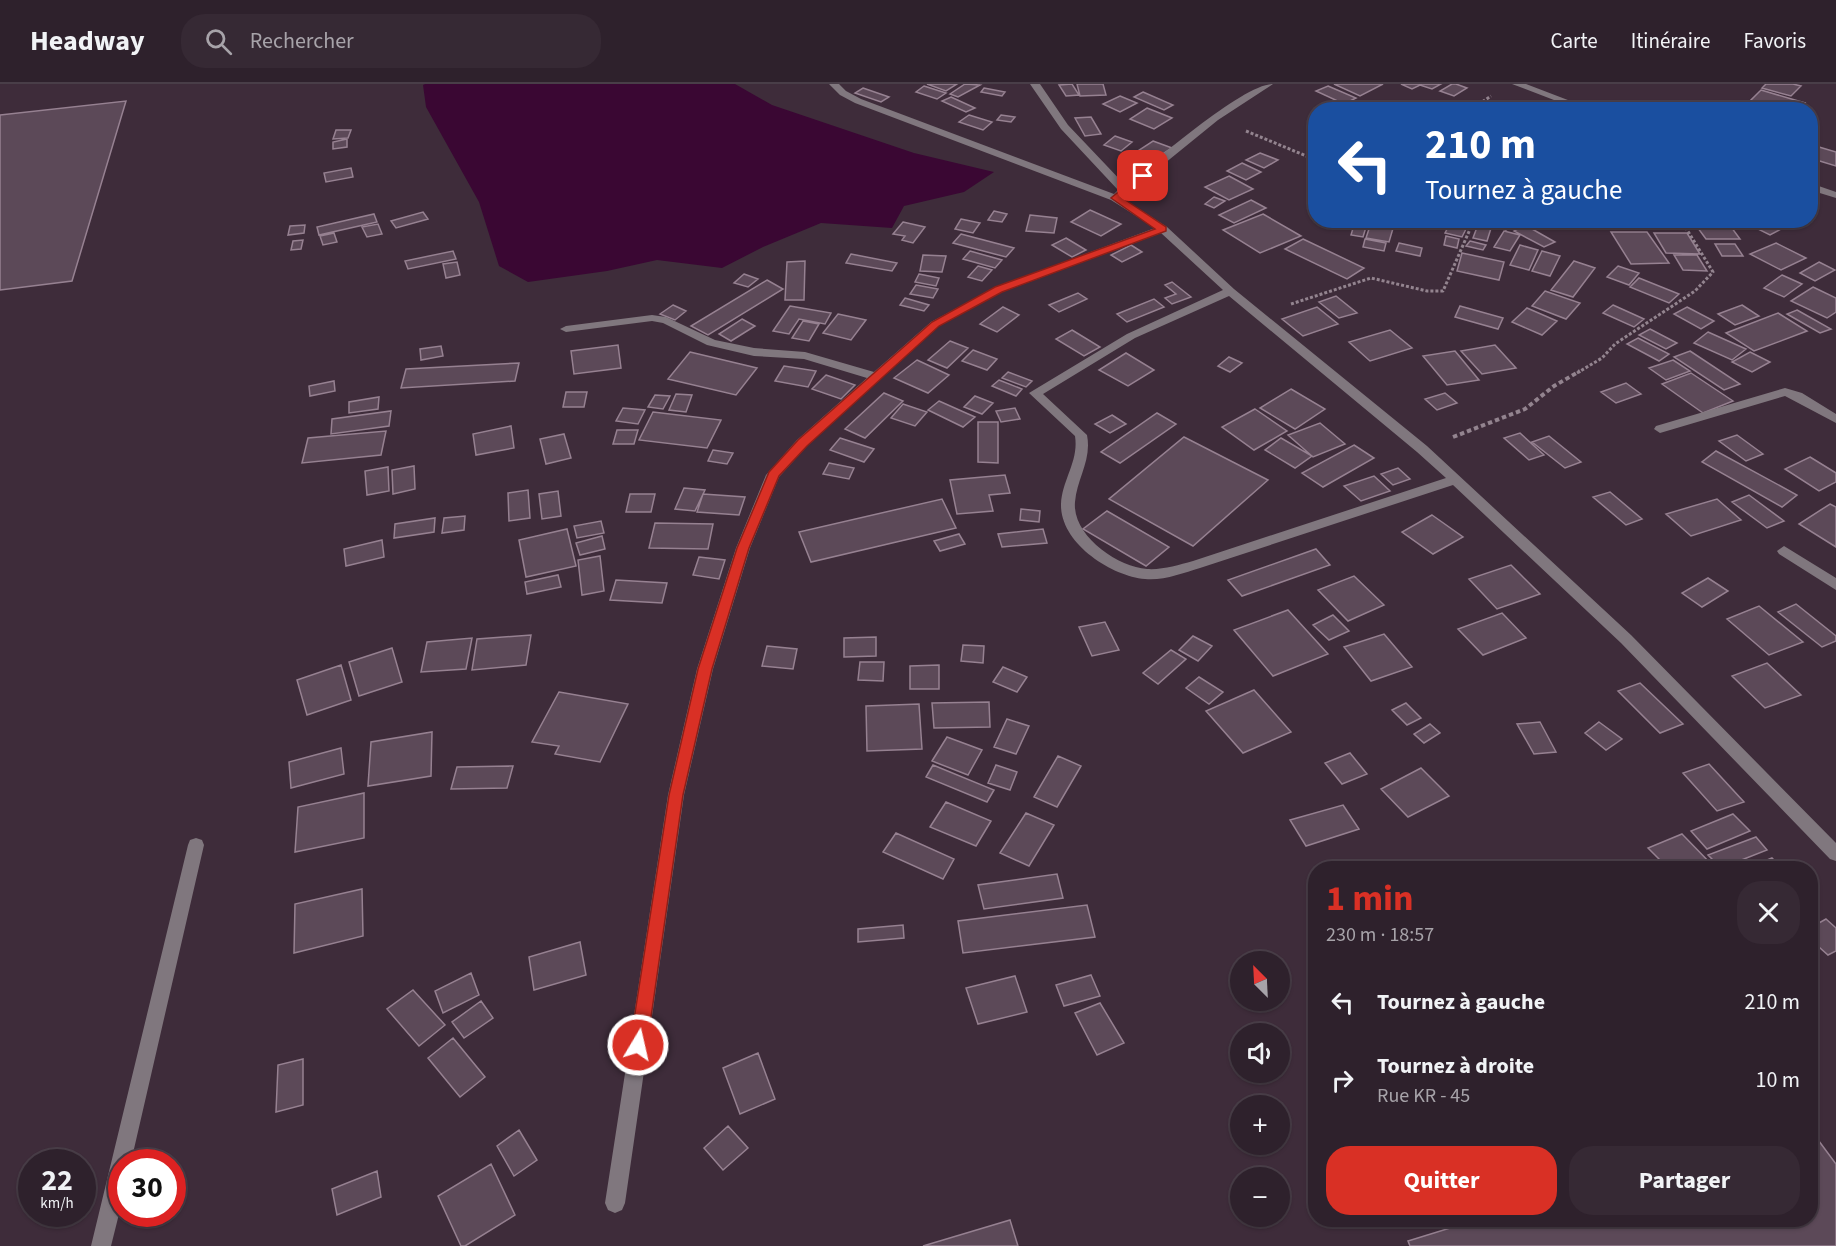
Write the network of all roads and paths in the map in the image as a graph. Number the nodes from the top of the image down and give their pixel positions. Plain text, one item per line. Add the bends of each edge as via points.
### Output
1 (834, 84) edge
2 (1035, 84) edge
3 (1268, 84) edge
4 (1517, 84) edge
5 (1568, 102) edge
6 (1215, 118) junction
7 (1308, 157) edge
8 (1818, 189) edge
9 (1120, 194) junction
10 (1836, 195) edge
11 (1471, 228) edge
12 (1686, 228) edge
13 (1163, 229) junction
14 (1230, 291) junction
15 (1260, 315) junction
16 (566, 330) dead end
17 (876, 377) junction
18 (1836, 419) edge
19 (1660, 429) dead end
20 (1422, 449) junction
21 (1455, 480) junction
22 (1784, 551) dead end
23 (1836, 585) edge
24 (196, 845) dead end
25 (1836, 854) edge
26 (615, 1203) dead end
27 (101, 1246) edge

1 - 9 street via 858,101
2 - 9 street via 1044,101
3 - 6 street
4 - 5 street
6 - 7 path
6 - 9 street
8 - 10 street
9 - 13 street
11 - 15 path via 1443,291 1371,278
12 - 20 path via 1713,272 1695,291 1525,409
13 - 14 street
13 - 17 street via 998,290 935,324
14 - 15 street
14 - 21 street via 1131,336 1035,393 1081,435 1080,461 1068,506 1084,542 1120,567 1144,574 1165,573
15 - 20 street
16 - 17 street via 633,320 666,320 711,343 754,352 805,356
17 - 26 street via 802,443 773,475 743,548 705,669 676,795
18 - 19 street via 1785,392
20 - 21 street
21 - 25 street via 1626,639
22 - 23 street
24 - 27 street

